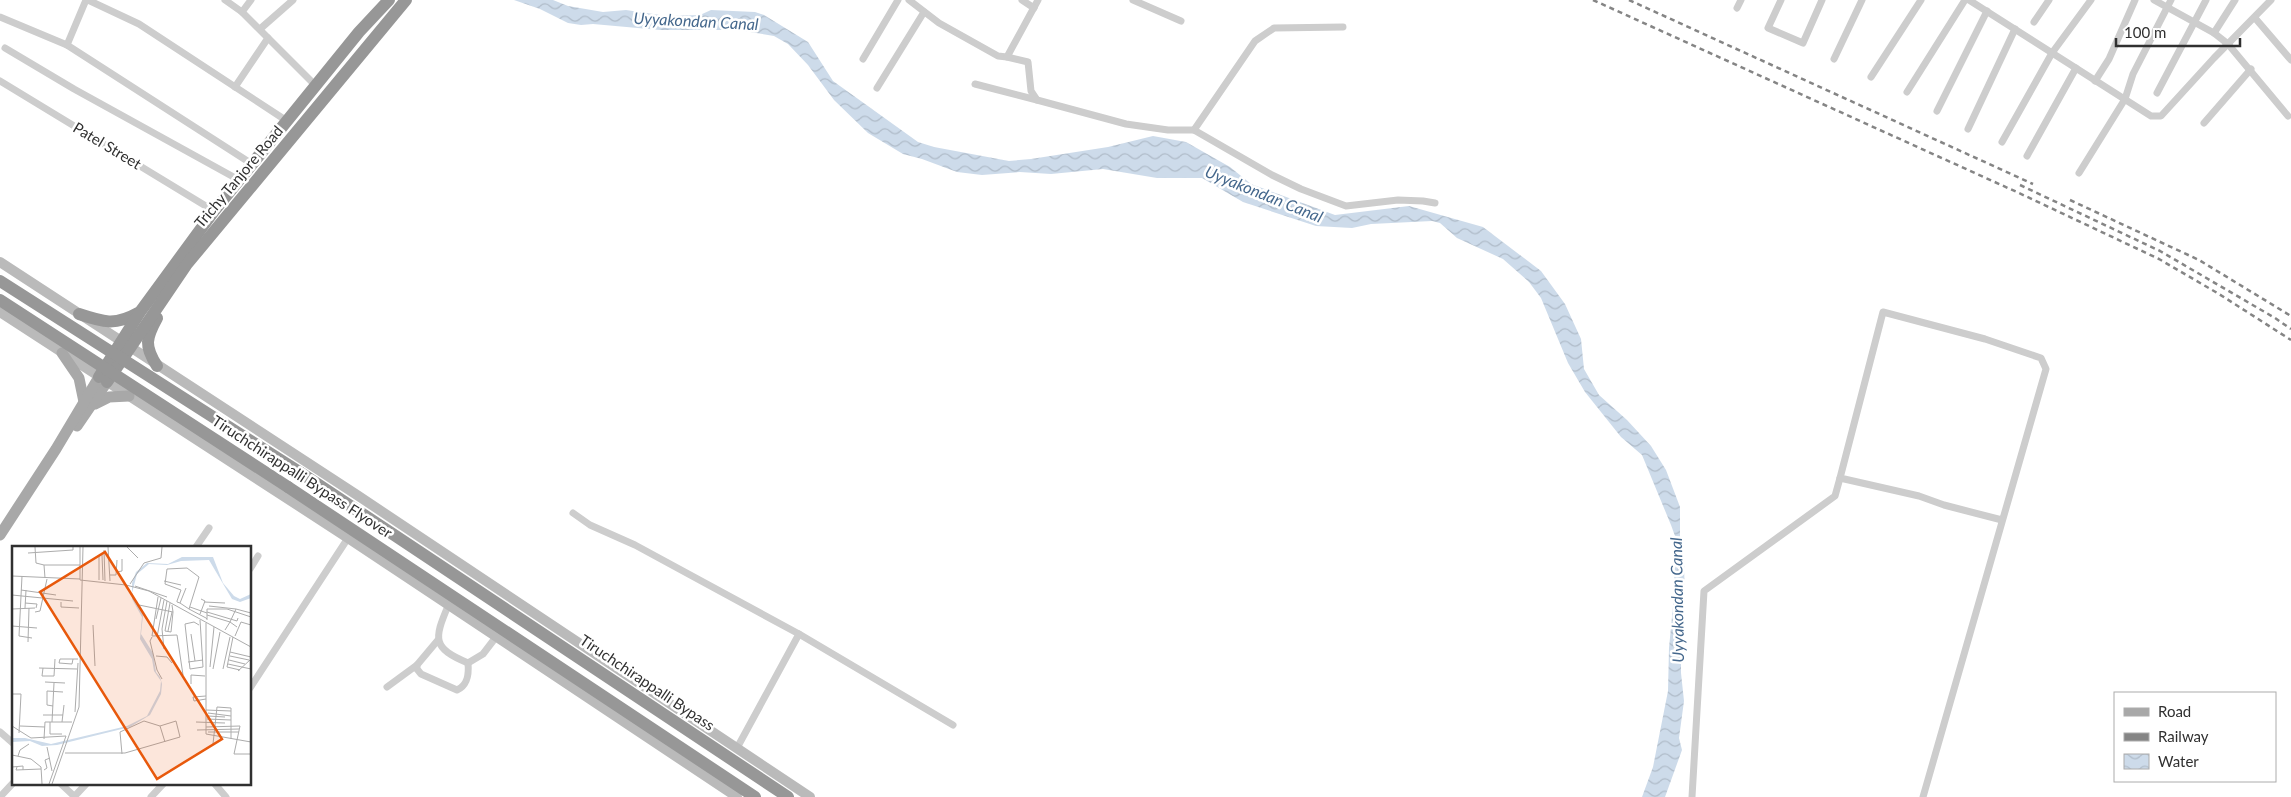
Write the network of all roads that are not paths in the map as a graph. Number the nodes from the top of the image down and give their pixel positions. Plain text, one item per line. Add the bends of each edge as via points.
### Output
1 (87, 0) edge
2 (225, 0) edge
3 (251, 0) edge
4 (293, 0) edge
5 (389, 0) edge
6 (406, 0) edge
7 (898, 0) edge
8 (909, 0) edge
9 (1022, 0) edge
10 (1038, 0) edge
11 (1133, 0) edge
12 (1741, 0) edge
13 (1782, 0) edge
14 (1822, 0) edge
15 (1862, 0) edge
16 (1921, 0) edge
17 (1967, 0) edge
18 (2050, 0) edge
19 (2091, 0) edge
20 (2136, 0) edge
21 (2154, 0) edge
22 (2171, 0) edge
23 (2206, 0) edge
24 (2235, 0) edge
25 (2271, 0) edge
26 (1034, 8) junction
27 (1737, 8) dead end
28 (2167, 8) junction
29 (1987, 11) junction
30 (242, 12) junction
31 (924, 12) junction
32 (0, 17) edge
33 (2255, 18) junction
34 (1181, 21) dead end
35 (2034, 22) dead end
36 (2195, 23) junction
37 (1342, 27) dead end
38 (260, 29) junction
39 (2015, 29) junction
40 (2214, 33) junction
41 (268, 38) junction
42 (2228, 44) junction
43 (67, 45) junction
44 (5, 48) dead end
45 (2052, 53) junction
46 (1007, 57) junction
47 (863, 59) dead end
48 (1834, 59) dead end
49 (2291, 60) edge
50 (2076, 68) junction
51 (2251, 69) junction
52 (1871, 78) dead end
53 (0, 81) edge
54 (2095, 81) junction
55 (974, 84) dead end
56 (315, 85) junction
57 (235, 87) junction
58 (878, 88) dead end
59 (1907, 92) dead end
60 (2158, 93) dead end
61 (2125, 99) junction
62 (1037, 100) junction
63 (1937, 112) dead end
64 (2288, 116) dead end
65 (287, 121) junction
66 (2204, 123) dead end
67 (1968, 129) dead end
68 (1194, 130) junction
69 (2002, 142) dead end
70 (2027, 156) dead end
71 (252, 164) junction
72 (2078, 174) dead end
73 (239, 180) junction
74 (1435, 204) dead end
75 (214, 212) junction
76 (0, 262) edge
77 (0, 281) edge
78 (167, 291) junction
79 (0, 300) edge
80 (0, 312) edge
81 (140, 312) junction
82 (79, 314) junction
83 (125, 345) junction
84 (62, 353) junction
85 (157, 366) junction
86 (103, 380) junction
87 (129, 396) junction
88 (88, 404) junction
89 (1840, 478) junction
90 (573, 513) dead end
91 (2002, 520) junction
92 (209, 528) dead end
93 (0, 535) edge
94 (348, 538) junction
95 (197, 546) edge
96 (258, 556) dead end
97 (251, 567) edge
98 (487, 596) joint
99 (448, 606) junction
100 (799, 634) junction
101 (496, 637) junction
102 (438, 640) junction
103 (468, 663) junction
104 (417, 665) junction
105 (586, 684) junction
106 (569, 685) junction
107 (251, 686) edge
108 (387, 687) dead end
109 (953, 725) dead end
110 (0, 732) edge
111 (12, 742) edge
112 (737, 748) junction
113 (12, 784) edge
114 (61, 784) edge
115 (85, 784) edge
116 (163, 784) edge
117 (215, 784) edge
118 (0, 796) edge
119 (75, 797) edge
120 (151, 797) edge
121 (226, 797) edge
122 (737, 797) edge
123 (755, 797) edge
124 (788, 797) edge
125 (810, 797) edge
126 (1692, 797) edge
127 (1923, 797) edge

1 - 43 street
1 - 57 street via 139,24
2 - 30 street
3 - 30 street
4 - 38 street
5 - 56 highway, Trichy Tanjore Road
6 - 78 highway, Trichy Tanjore Road
7 - 47 street
8 - 31 street
9 - 26 street
10 - 26 street
11 - 34 street
12 - 27 street
13 - 14 street via 1768,28 1803,44
15 - 48 street
16 - 52 street
17 - 29 street
17 - 59 street
18 - 35 street
19 - 45 street
20 - 54 street via 2109,59
21 - 28 street
22 - 28 street
23 - 36 street
24 - 40 street
25 - 33 street
26 - 46 street
28 - 36 street
28 - 61 street via 2133,74
29 - 39 street
29 - 63 street
30 - 38 street
31 - 46 street via 998,56
31 - 58 street
32 - 43 street
33 - 42 street
33 - 49 street
36 - 40 street
36 - 60 street
37 - 68 street via 1274,28 1265,34 1255,41
38 - 41 street
39 - 45 street
39 - 67 street
40 - 42 street
41 - 56 street
41 - 57 street
42 - 51 street
42 - 61 street via 2161,116 2151,116
43 - 71 street
44 - 73 street via 74,90
45 - 50 street
45 - 69 street
46 - 62 street via 1028,62 1031,91
50 - 54 street
50 - 70 street
51 - 64 street
51 - 66 street
53 - 75 street, Patel Street
54 - 61 street
55 - 62 street
56 - 65 highway, Trichy Tanjore Road
57 - 65 street
61 - 72 street
62 - 68 street via 1126,124
65 - 71 highway, Trichy Tanjore Road
68 - 74 street via 1301,190 1346,206 1398,200
71 - 73 highway, Trichy Tanjore Road
73 - 75 highway, Trichy Tanjore Road
75 - 81 highway, Trichy Tanjore Road
76 - 82 street
77 - 98 highway, Tiruchchirappalli Bypass Flyover, bridge via 301,472
78 - 83 highway, Trichy Tanjore Road
78 - 85 highway via 166,304 147,342
79 - 105 highway, Tiruchchirappalli Bypass Flyover, bridge
80 - 84 street
81 - 82 highway via 120,322 106,322
81 - 83 highway, Trichy Tanjore Road
82 - 83 street
83 - 85 street
83 - 86 highway, Trichy Tanjore Road
84 - 86 street
84 - 88 main road via 79,378
85 - 112 street
86 - 87 street
86 - 88 main road
87 - 88 main road via 109,396
87 - 94 street
88 - 93 main road
89 - 91 street
89 - 91 street via 1883,312 1985,339 2041,358 2046,370
89 - 126 street via 1835,496 1704,591
90 - 100 street via 590,525 635,545
91 - 127 street
92 - 95 street
94 - 99 street
94 - 107 street
96 - 97 street
98 - 124 highway, Tiruchchirappalli Bypass
99 - 101 street
99 - 102 street via 438,630
100 - 109 street
100 - 112 street
101 - 103 street via 482,654
101 - 106 street
102 - 103 street via 448,653
102 - 104 street
103 - 104 street via 466,683 457,690 418,672
104 - 108 street
105 - 106 highway
105 - 123 highway
106 - 122 street
110 - 111 street
112 - 125 street
113 - 118 street
114 - 119 street
115 - 119 street
116 - 120 street
117 - 121 street

